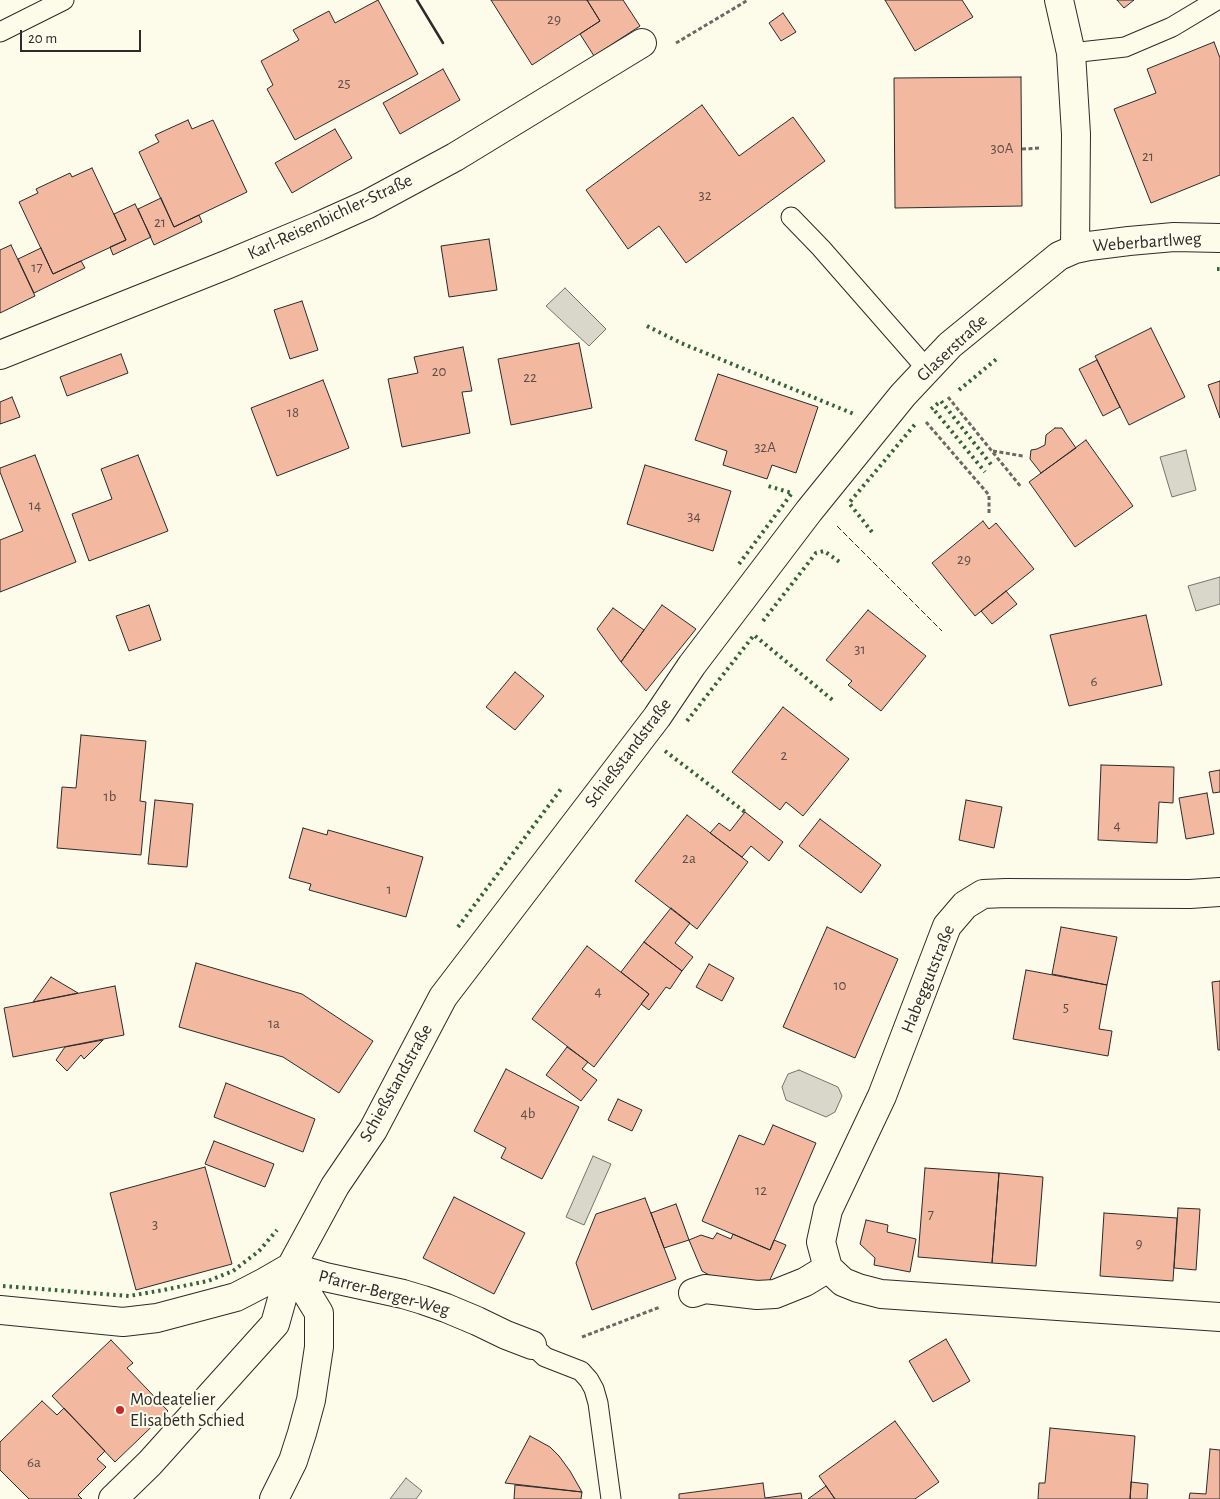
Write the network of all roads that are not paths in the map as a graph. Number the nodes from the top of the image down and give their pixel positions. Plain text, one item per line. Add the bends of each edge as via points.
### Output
1 (64, 0) edge
2 (1059, 0) edge
3 (1217, 0) edge
4 (0, 32) edge
5 (633, 49) road end
6 (1071, 53) junction
7 (792, 217) dead end
8 (1220, 238) edge
9 (1075, 249) junction
10 (0, 354) edge
11 (927, 369) junction
12 (692, 665) joint
13 (1220, 892) edge
14 (291, 1267) junction
15 (828, 1268) junction
16 (693, 1293) road end
17 (0, 1310) edge
18 (1220, 1317) edge
19 (532, 1345) joint
20 (113, 1499) edge
21 (274, 1499) edge
22 (611, 1499) edge

1 - 4 lane
2 - 6 street
3 - 6 lane via 1172,27 1125,47
5 - 10 street, Karl-Reisenbichler-Straße via 456,156 368,204 226,265
6 - 9 street via 1076,134
7 - 11 lane
8 - 9 street, Weberbartlweg via 1138,240
9 - 11 street, Glaserstraße via 1042,269 950,345
11 - 12 street, Glaserstraße via 810,511
12 - 14 street, Schießstandstraße via 657,717 443,997 373,1130 334,1186
13 - 15 street, Habeggutstraße via 999,893 983,894 964,905 947,926 882,1096 828,1210 821,1242
14 - 17 street via 236,1296 157,1318 123,1322
14 - 19 street, Pfarrer-Berger-Weg via 410,1296
14 - 20 street, Schießstandstraße via 275,1324 150,1463
14 - 21 street via 319,1313 319,1347 302,1433
15 - 16 street via 775,1294 705,1290
15 - 18 street via 843,1282 880,1294
19 - 22 lane via 545,1357 581,1371 594,1389

